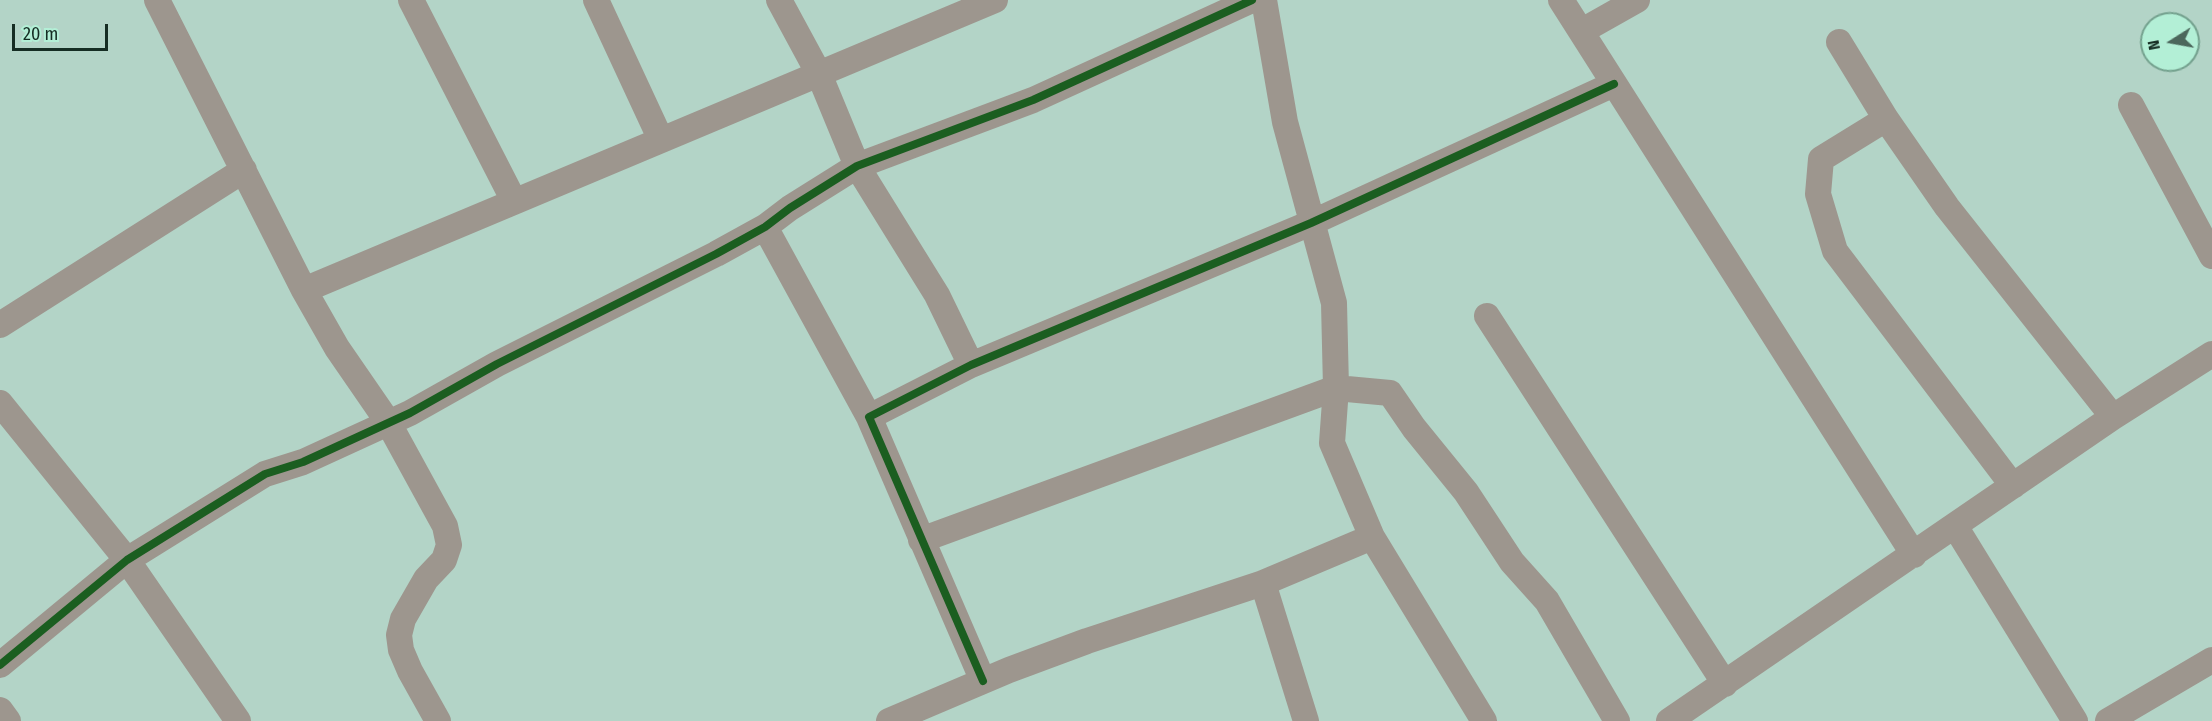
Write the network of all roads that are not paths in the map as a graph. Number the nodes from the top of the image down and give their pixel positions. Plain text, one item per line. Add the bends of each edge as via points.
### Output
1 (157, 0) edge
2 (411, 0) edge
3 (596, 0) edge
4 (779, 0) edge
5 (995, 0) edge
6 (1252, 0) edge
7 (1264, 0) edge
8 (1561, 0) edge
9 (1637, 0) edge
10 (1582, 31) junction
11 (1839, 42) dead end
12 (819, 74) junction
13 (1614, 84) junction
14 (2132, 105) dead end
15 (1886, 119) junction
16 (661, 140) junction
17 (857, 166) junction
18 (244, 170) junction
19 (514, 201) junction
20 (1311, 224) junction
21 (765, 227) junction
22 (2212, 256) edge
23 (304, 290) junction
24 (1487, 316) dead end
25 (0, 325) edge
26 (2212, 354) edge
27 (970, 365) junction
28 (1335, 388) junction
29 (0, 403) edge
30 (869, 417) junction
31 (2113, 417) junction
32 (388, 422) junction
33 (2013, 486) junction
34 (1955, 526) junction
35 (1372, 537) junction
36 (921, 540) junction
37 (1914, 555) junction
38 (127, 560) junction
39 (1263, 583) junction
40 (2211, 663) edge
41 (0, 665) edge
42 (983, 681) junction
43 (1725, 684) junction
44 (0, 710) edge
45 (8, 721) edge
46 (238, 721) edge
47 (438, 721) edge
48 (889, 721) edge
49 (1306, 721) edge
50 (1484, 721) edge
51 (1617, 721) edge
52 (1669, 721) edge
53 (2075, 721) edge
54 (2108, 721) edge

1 - 18 street
2 - 19 street
3 - 16 street
4 - 12 street
5 - 12 street
6 - 17 street via 1033,100
7 - 20 street via 1286,122
8 - 10 street
9 - 10 street
10 - 13 street
11 - 15 street
12 - 16 street
12 - 17 street
13 - 20 street
13 - 37 street
14 - 22 street
15 - 31 street via 1947,207
15 - 33 street via 1821,159 1818,194 1835,251
16 - 19 street
17 - 21 street
17 - 27 street via 937,295
18 - 23 street
18 - 25 street
19 - 23 street
20 - 27 street
20 - 28 street via 1334,303
21 - 30 street
21 - 32 street
23 - 32 street via 337,348
24 - 43 street
26 - 31 street
27 - 30 street
28 - 35 street via 1332,443
28 - 36 street
28 - 51 street via 1390,393 1466,492 1512,562 1547,601
29 - 38 street
30 - 36 street
31 - 33 street
32 - 38 street via 303,462 265,474
32 - 47 street via 445,526 449,544 444,560 426,579 403,619 399,635 410,671
33 - 34 street
34 - 37 street
34 - 53 street
35 - 39 street
35 - 50 street
36 - 42 street
37 - 43 street
38 - 41 street
38 - 46 street
39 - 42 street via 1087,641
39 - 49 street
40 - 54 street
42 - 48 street
43 - 52 street
44 - 45 street

